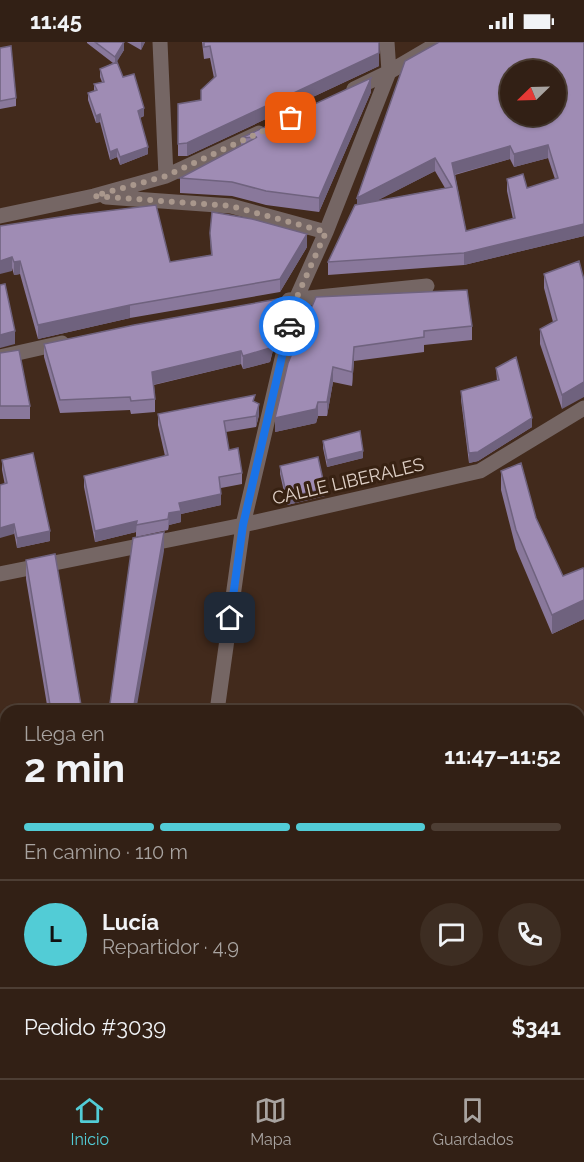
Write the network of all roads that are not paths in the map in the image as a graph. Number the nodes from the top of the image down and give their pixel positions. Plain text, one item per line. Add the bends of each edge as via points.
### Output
1 (160, 42) edge
2 (387, 42) edge
3 (440, 42) edge
4 (389, 72) junction
5 (342, 94) edge
6 (270, 128) edge
7 (166, 176) junction
8 (94, 196) junction
9 (0, 216) edge
10 (326, 232) junction
11 (427, 286) dead end
12 (296, 299) junction
13 (272, 303) edge
14 (77, 340) edge
15 (0, 357) edge
16 (584, 408) edge
17 (243, 525) junction
18 (0, 574) edge
19 (218, 705) edge

1 - 7 street
2 - 4 street
3 - 4 street
4 - 5 street
4 - 10 street
6 - 7 street
7 - 8 street
8 - 9 street
8 - 10 street via 231,206
10 - 12 street
11 - 12 street
12 - 13 street
12 - 17 street
14 - 15 street
16 - 17 street, CALLE LIBERALES via 480,471
17 - 18 street, CALLE LIBERALES
17 - 19 street

